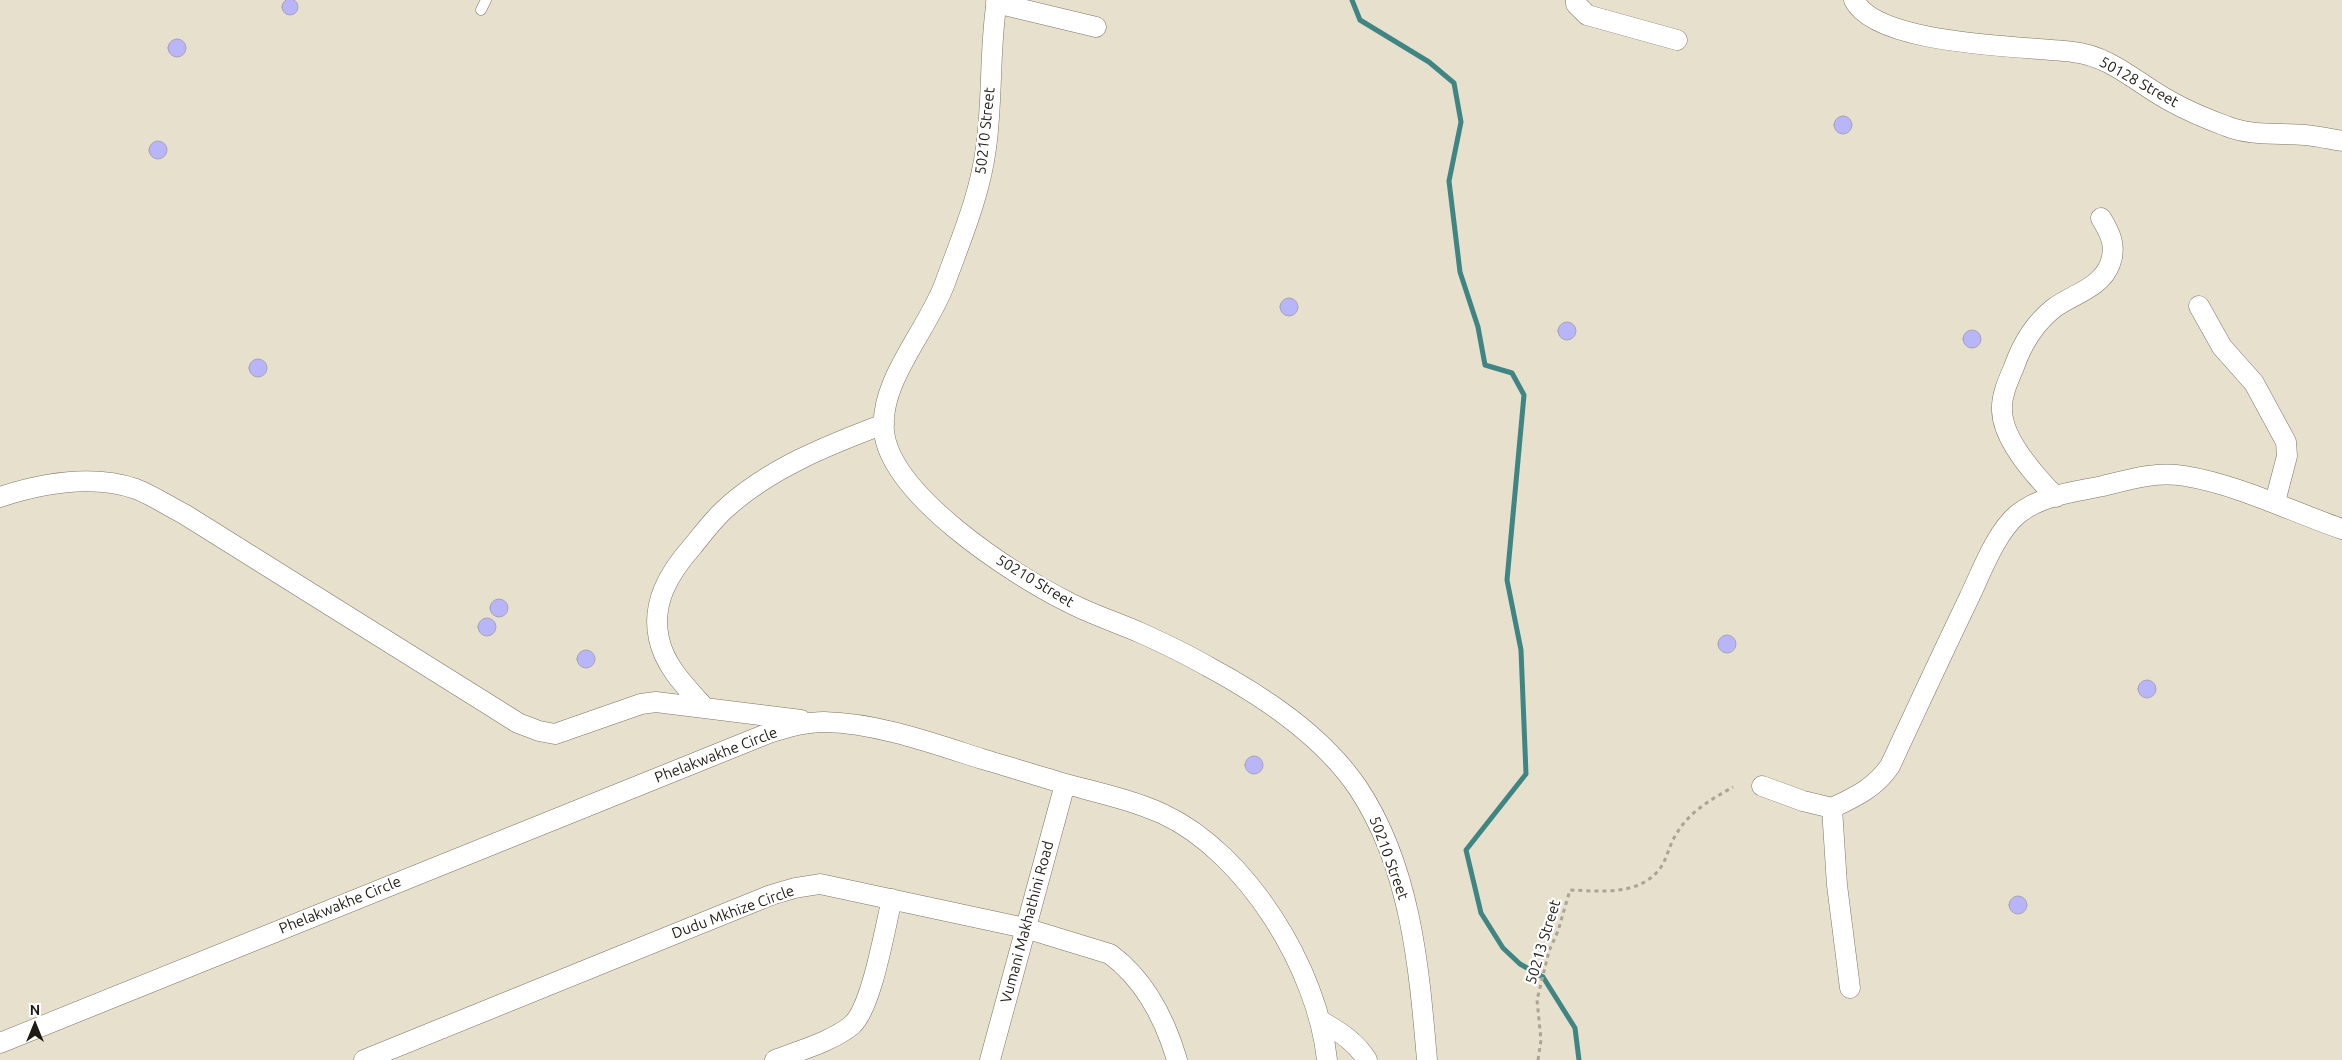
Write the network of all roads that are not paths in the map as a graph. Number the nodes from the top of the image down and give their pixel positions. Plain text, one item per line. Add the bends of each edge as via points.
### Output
1 (1576, 0) edge
2 (1854, 0) edge
3 (997, 2) edge
4 (1096, 27) dead end
5 (1677, 40) dead end
6 (2342, 141) edge
7 (2101, 218) dead end
8 (2199, 306) dead end
9 (884, 424) junction
10 (0, 497) edge
11 (2056, 497) junction
12 (2275, 502) junction
13 (2342, 528) edge
14 (705, 708) junction
15 (823, 722) junction
16 (1065, 784) junction
17 (1762, 786) dead end
18 (1832, 808) junction
19 (892, 899) junction
20 (1025, 928) junction
21 (1850, 988) dead end
22 (1321, 1021) junction
23 (0, 1043) edge
24 (364, 1060) edge
25 (776, 1060) edge
26 (990, 1060) edge
27 (1177, 1060) edge
28 (1327, 1060) edge
29 (1368, 1060) edge
30 (1427, 1060) edge

1 - 5 street via 1587,15
2 - 6 street, 50128 Street via 1866,15 1916,34 1955,42 2076,52 2106,61 2170,101 2227,127
3 - 4 street
3 - 9 street, 50210 Street via 987,144 978,192 941,294 887,394
7 - 11 street via 2113,245 2110,266 2096,284 2057,306 2038,323 2017,358 2002,402 2010,438 2038,479
8 - 12 street via 2222,347 2254,384 2286,442 2287,456
9 - 14 street via 816,452 754,486 724,510 680,561 665,584 659,604 659,638 664,655
9 - 30 street, 50210 Street via 886,442 910,485 958,530 1066,602 1210,667 1314,736 1340,764 1378,821 1407,907 1420,972
10 - 14 street via 54,484 87,481 116,483 138,490 184,514 491,706 539,731 555,734 574,729 641,704 656,702
11 - 12 street via 2142,476 2166,474 2184,475
11 - 18 street via 2029,506 2008,523 1890,766 1869,789
12 - 13 street
14 - 15 street
15 - 16 street, Phelakwakhe Circle via 850,724 902,736
15 - 23 street, Phelakwakhe Circle via 769,733
16 - 20 street, Vumani Makhathini Road
16 - 22 street, Phelakwakhe Circle via 1142,805 1180,824 1209,844 1259,899 1281,930
17 - 18 street
18 - 21 street via 1837,885
19 - 20 street, Dudu Mkhize Circle
19 - 24 street, Dudu Mkhize Circle via 820,884 771,895
19 - 25 street via 860,1014 851,1025 826,1040
20 - 26 street, Vumani Makhathini Road
20 - 27 street, Dudu Mkhize Circle via 1096,948 1122,963 1156,1007
22 - 28 street, Phelakwakhe Circle
22 - 29 street via 1344,1034

